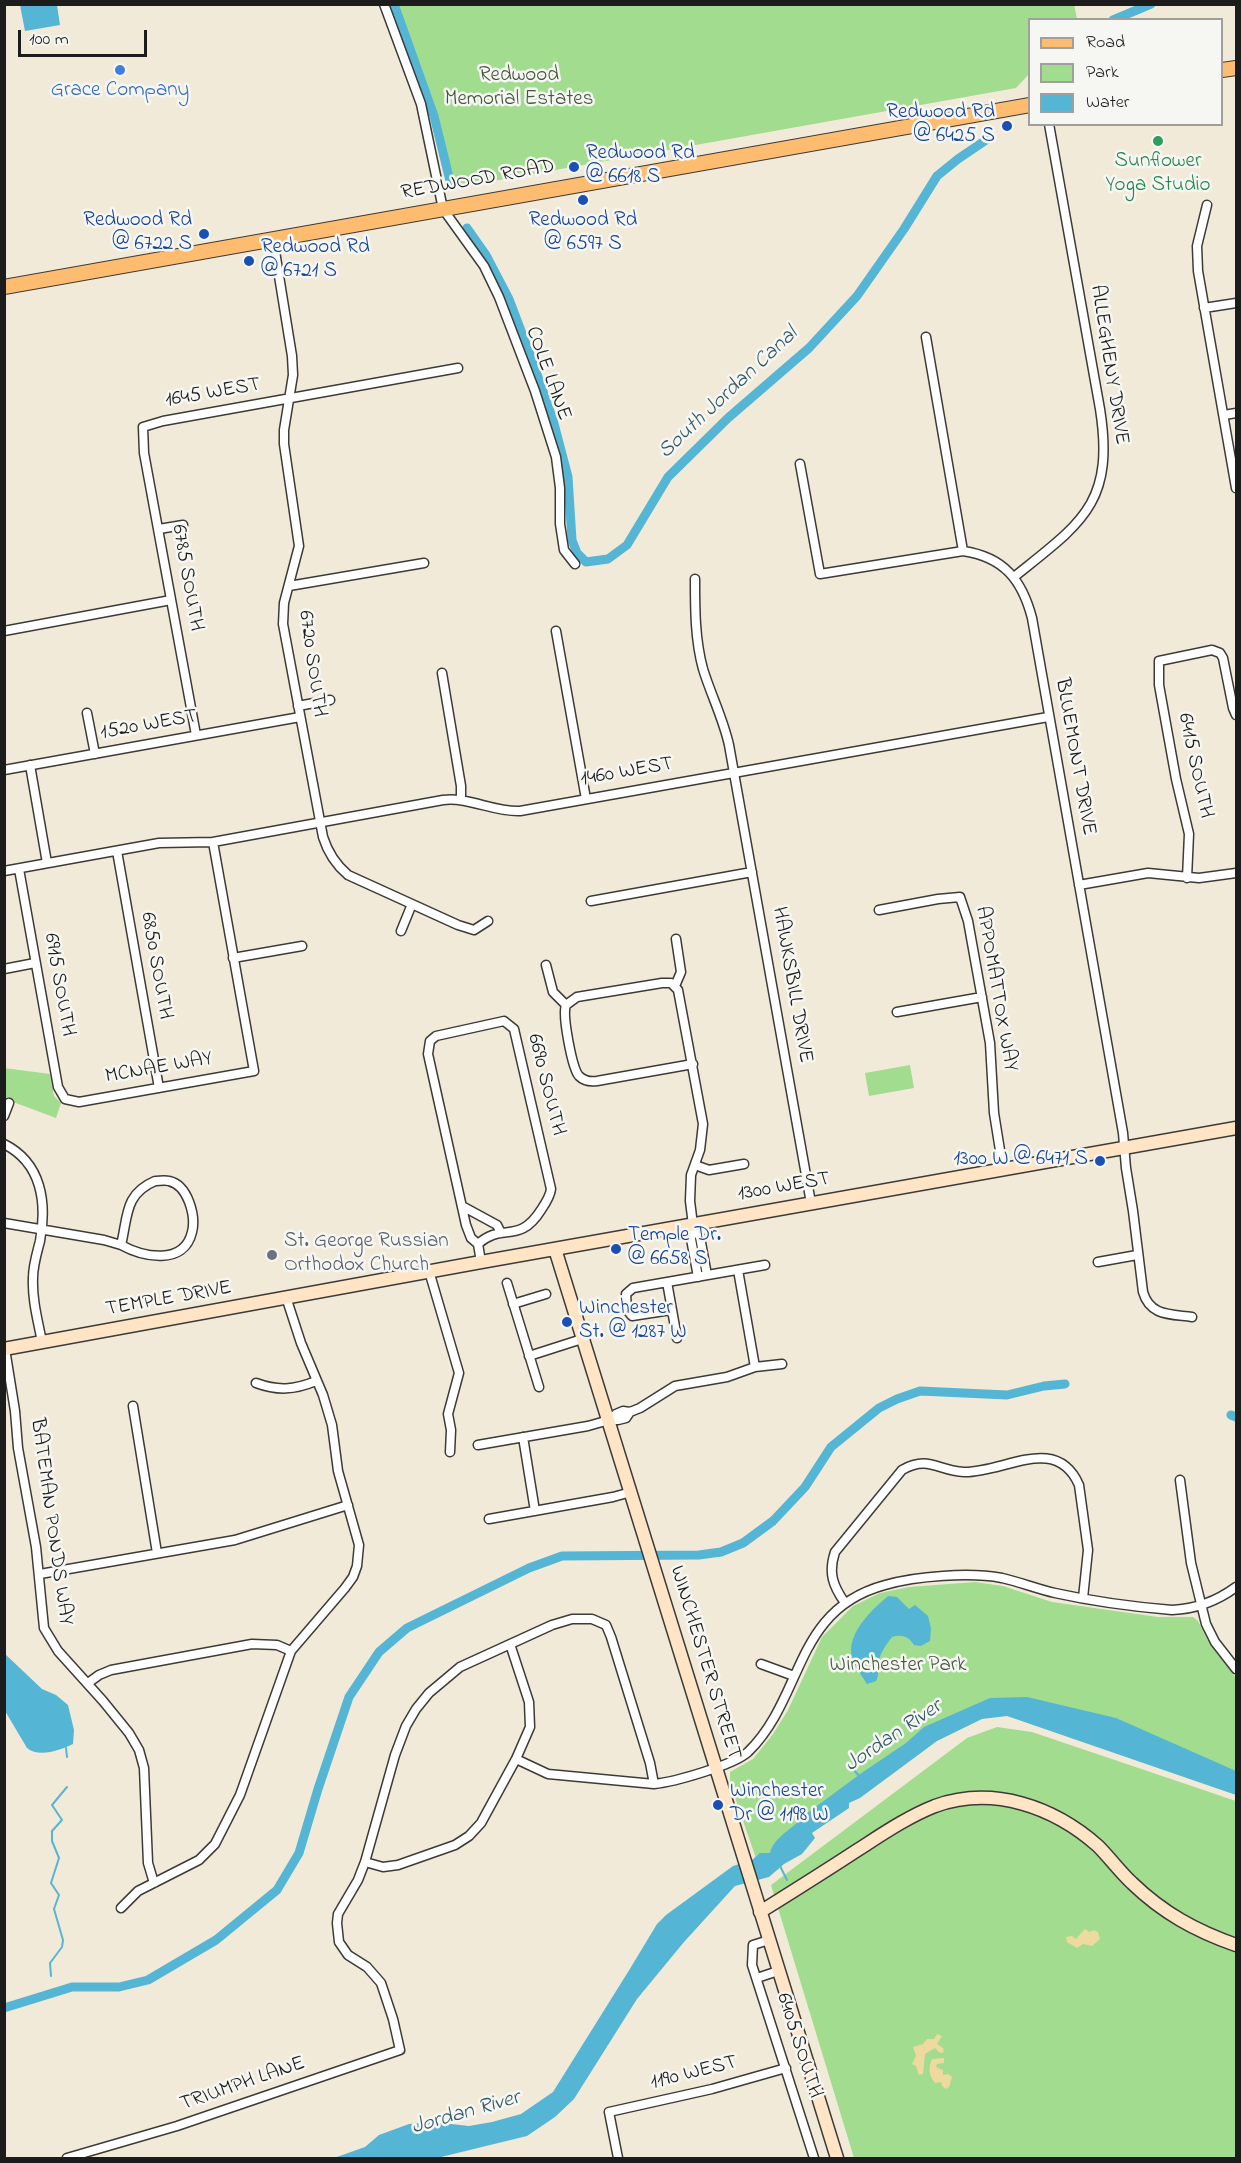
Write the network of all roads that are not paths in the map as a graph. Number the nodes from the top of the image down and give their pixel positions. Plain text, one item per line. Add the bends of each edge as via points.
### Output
1 (384, 4) edge
2 (1028, 105) edge
3 (1049, 126) edge
4 (1207, 205) dead end
5 (443, 209) junction
6 (273, 239) junction
7 (4, 287) edge
8 (1236, 303) edge
9 (1204, 308) junction
10 (926, 337) dead end
11 (458, 368) dead end
12 (289, 399) junction
13 (1236, 413) edge
14 (1224, 415) junction
15 (143, 427) joint
16 (800, 464) dead end
17 (1236, 489) edge
18 (183, 525) dead end
19 (159, 530) junction
20 (963, 550) junction
21 (424, 563) dead end
22 (575, 564) dead end
23 (1014, 577) junction
24 (695, 579) dead end
25 (289, 586) junction
26 (171, 600) junction
27 (4, 631) edge
28 (556, 631) dead end
29 (442, 673) dead end
30 (330, 699) dead end
31 (298, 706) junction
32 (87, 713) dead end
33 (1236, 715) edge
34 (300, 717) junction
35 (1048, 717) junction
36 (196, 735) junction
37 (95, 754) junction
38 (30, 765) junction
39 (4, 770) edge
40 (734, 773) junction
41 (461, 799) junction
42 (586, 799) junction
43 (319, 823) junction
44 (213, 842) junction
45 (117, 851) junction
46 (47, 864) junction
47 (19, 869) junction
48 (4, 871) edge
49 (752, 872) junction
50 (1236, 873) edge
51 (1187, 878) junction
52 (1079, 885) junction
53 (591, 901) dead end
54 (412, 904) junction
55 (879, 910) dead end
56 (488, 921) dead end
57 (401, 931) dead end
58 (676, 939) dead end
59 (302, 946) dead end
60 (233, 958) junction
61 (35, 963) junction
62 (546, 964) dead end
63 (4, 969) edge
64 (675, 986) junction
65 (981, 997) junction
66 (566, 1005) junction
67 (897, 1012) dead end
68 (693, 1064) junction
69 (159, 1088) junction
70 (71, 1101) joint
71 (9, 1103) dead end
72 (4, 1116) edge
73 (1236, 1128) edge
74 (4, 1144) edge
75 (1124, 1148) junction
76 (744, 1164) dead end
77 (695, 1165) junction
78 (1003, 1169) junction
79 (811, 1203) junction
80 (462, 1206) junction
81 (4, 1223) edge
82 (693, 1225) junction
83 (41, 1230) junction
84 (501, 1233) junction
85 (478, 1244) junction
86 (122, 1245) junction
87 (555, 1249) junction
88 (1137, 1255) junction
89 (481, 1262) junction
90 (1098, 1262) dead end
91 (765, 1265) dead end
92 (738, 1270) junction
93 (429, 1271) junction
94 (702, 1276) junction
95 (667, 1282) junction
96 (507, 1283) dead end
97 (340, 1287) joint
98 (546, 1294) dead end
99 (286, 1297) junction
100 (513, 1304) junction
101 (671, 1310) junction
102 (1192, 1317) dead end
103 (676, 1338) dead end
104 (582, 1339) junction
105 (42, 1342) junction
106 (5, 1349) edge
107 (529, 1356) junction
108 (782, 1364) dead end
109 (754, 1367) junction
110 (316, 1382) junction
111 (256, 1383) dead end
112 (539, 1387) dead end
113 (133, 1406) dead end
114 (609, 1420) junction
115 (523, 1437) junction
116 (478, 1445) dead end
117 (450, 1452) dead end
118 (1180, 1480) dead end
119 (631, 1492) junction
120 (348, 1505) junction
121 (536, 1511) junction
122 (489, 1519) dead end
123 (158, 1553) junction
124 (40, 1574) junction
125 (1236, 1587) edge
126 (1083, 1598) junction
127 (845, 1604) junction
128 (1201, 1605) junction
129 (510, 1644) junction
130 (291, 1651) junction
131 (761, 1664) dead end
132 (1236, 1669) edge
133 (794, 1676) junction
134 (88, 1683) junction
135 (516, 1759) junction
136 (716, 1767) junction
137 (654, 1784) junction
138 (365, 1862) junction
139 (154, 1883) junction
140 (121, 1908) dead end
141 (760, 1912) junction
142 (769, 1940) junction
143 (1236, 1946) edge
144 (778, 1971) junction
145 (757, 1978) junction
146 (786, 2068) junction
147 (67, 2158) edge
148 (618, 2158) edge
149 (814, 2158) edge
150 (837, 2158) edge

1 - 5 street via 422,104
2 - 5 main road, REDWOOD ROAD
3 - 23 street, ALLEGHENY DRIVE via 1100,409 1104,462 1091,503 1080,521
4 - 9 street via 1197,254
5 - 6 main road, REDWOOD ROAD
5 - 22 street, COLE LANE via 484,266 513,331 553,448 564,550
6 - 7 main road, REDWOOD ROAD
6 - 12 street, 6720 SOUTH via 292,356
8 - 9 street
9 - 14 street
10 - 20 street
11 - 12 street, 1645 WEST
12 - 15 street, 1645 WEST
12 - 25 street, 6720 SOUTH via 284,444 300,546
13 - 14 street
14 - 17 street
15 - 19 street, 6785 SOUTH via 144,453
16 - 20 street, BLUEMONT DRIVE via 820,574
18 - 19 street
19 - 26 street, 6785 SOUTH
20 - 23 street, BLUEMONT DRIVE via 985,555
21 - 25 street
23 - 35 street, BLUEMONT DRIVE via 1030,611
24 - 40 street, HAWKSBILL DRIVE via 696,628 703,668 725,725
25 - 31 street, 6720 SOUTH via 283,624
26 - 27 street
26 - 36 street, 6785 SOUTH
28 - 42 street
29 - 41 street
30 - 31 street
31 - 34 street, 6720 SOUTH
32 - 37 street
33 - 51 street, 6415 SOUTH via 1220,653 1212,650 1159,661 1159,685 1188,827
34 - 36 street, 1520 WEST
34 - 43 street, 6720 SOUTH
35 - 40 street, 1460 WEST
35 - 52 street, BLUEMONT DRIVE
36 - 37 street, 1520 WEST
37 - 38 street, 1520 WEST
38 - 39 street, 1520 WEST
38 - 46 street
40 - 42 street, 1460 WEST
40 - 49 street, HAWKSBILL DRIVE
41 - 42 street, 1460 WEST via 511,811
41 - 43 street, 1460 WEST
43 - 44 street, 1460 WEST
43 - 54 street, 6720 SOUTH via 326,847 348,875
44 - 45 street, 1460 WEST via 177,842
44 - 60 street
45 - 46 street, 1460 WEST
45 - 69 street, 6850 SOUTH
46 - 47 street, 1460 WEST
47 - 48 street, 1460 WEST
47 - 61 street, 6915 SOUTH
49 - 53 street
49 - 79 street, HAWKSBILL DRIVE
50 - 51 street
51 - 52 street via 1149,873
52 - 75 street, BLUEMONT DRIVE
54 - 56 street, 6720 SOUTH via 474,930
54 - 57 street
55 - 65 street, APPOMATTOX WAY via 960,897
58 - 64 street via 681,972
59 - 60 street
60 - 69 street, MCNAE WAY via 254,1071
61 - 63 street
61 - 70 street, 6915 SOUTH via 58,1087
62 - 66 street via 553,993
64 - 66 street via 662,983 578,997
64 - 68 street via 682,1001
65 - 67 street
65 - 78 street, APPOMATTOX WAY
66 - 68 street via 564,1016 577,1073 585,1080
68 - 77 street via 703,1124
69 - 70 street, MCNAE WAY
71 - 72 street
73 - 75 main road, 1300 WEST
74 - 83 street via 20,1154 34,1171 43,1199
75 - 78 main road, 1300 WEST
75 - 88 street, BLUEMONT DRIVE
76 - 77 street via 709,1170
77 - 82 street via 690,1186
78 - 79 main road, 1300 WEST
79 - 82 main road, 1300 WEST
80 - 84 street via 497,1225
80 - 84 street, 6690 SOUTH via 428,1054 430,1041 436,1036 504,1021 514,1029 551,1189 532,1224
80 - 85 street, 6690 SOUTH via 471,1238
81 - 83 street
82 - 87 main road, 1300 WEST
82 - 94 street via 699,1237
83 - 86 street
83 - 105 street via 33,1287
84 - 85 street, 6690 SOUTH via 484,1237
85 - 89 street, 6690 SOUTH
86 - 86 street via 149,1257 174,1254 186,1245 192,1221 188,1199 180,1186 155,1181 134,1195
87 - 89 main road, 1300 WEST
87 - 104 main road, WINCHESTER STREET
88 - 90 street
88 - 102 street, BLUEMONT DRIVE via 1143,1292 1150,1307
89 - 93 main road, 1300 WEST
91 - 92 street
92 - 94 street
92 - 109 street
93 - 97 main road, 1300 WEST
93 - 117 street via 459,1373 448,1414
94 - 95 street
95 - 101 street
95 - 101 street via 633,1288 625,1297 632,1316
96 - 100 street
97 - 99 main road, TEMPLE DRIVE
98 - 100 street
99 - 105 main road, TEMPLE DRIVE
99 - 110 street
100 - 107 street
101 - 103 street
104 - 107 street
104 - 114 main road, WINCHESTER STREET
105 - 106 main road, TEMPLE DRIVE
106 - 124 street, BATEMAN PONDS WAY
107 - 112 street
108 - 109 street
109 - 114 street via 727,1377 675,1386 640,1408 623,1411
110 - 111 street via 281,1390
110 - 120 street via 332,1425 338,1471
113 - 123 street
114 - 115 street
114 - 119 main road, WINCHESTER STREET
115 - 116 street
115 - 121 street
118 - 128 street
119 - 121 street
119 - 136 main road, WINCHESTER STREET
120 - 123 street via 235,1540
120 - 130 street via 359,1545 353,1577
121 - 122 street
123 - 124 street
124 - 134 street, BATEMAN PONDS WAY via 41,1612 47,1634 57,1651
125 - 128 street
126 - 127 street via 972,1575 887,1584
126 - 127 street via 1088,1566 1079,1485 1061,1462 1042,1458 965,1472 926,1463 902,1470 835,1552 831,1579
126 - 128 street via 1172,1610
127 - 133 street via 818,1630
128 - 132 street via 1209,1631
129 - 135 street via 531,1719
129 - 137 street via 572,1619 592,1619 606,1625
129 - 138 street via 460,1667 416,1709 400,1739
130 - 134 street via 277,1645 252,1644 111,1670
130 - 139 street via 240,1795 221,1834 199,1860
131 - 133 street
133 - 136 street via 777,1713 747,1753
134 - 139 street, BATEMAN PONDS WAY via 129,1733 142,1758 148,1863
135 - 137 street via 552,1774
135 - 138 street via 485,1816 462,1841 398,1865 383,1867
136 - 137 street
136 - 141 main road, WINCHESTER STREET
138 - 147 street, TRIUMPH LANE via 338,1914 339,1942 348,1955 367,1967 381,1983 400,2050 177,2126
139 - 140 street via 138,1891
141 - 142 main road, WINCHESTER STREET
141 - 143 main road via 900,1823 936,1806 988,1798 1025,1803 1074,1826 1159,1907 1180,1921
142 - 144 main road, WINCHESTER STREET
142 - 145 street, 6405 SOUTH via 753,1945 752,1965
144 - 145 street
144 - 150 main road, WINCHESTER STREET
145 - 146 street, 6405 SOUTH
146 - 148 street, 1190 WEST via 609,2112
146 - 149 street, 6405 SOUTH

